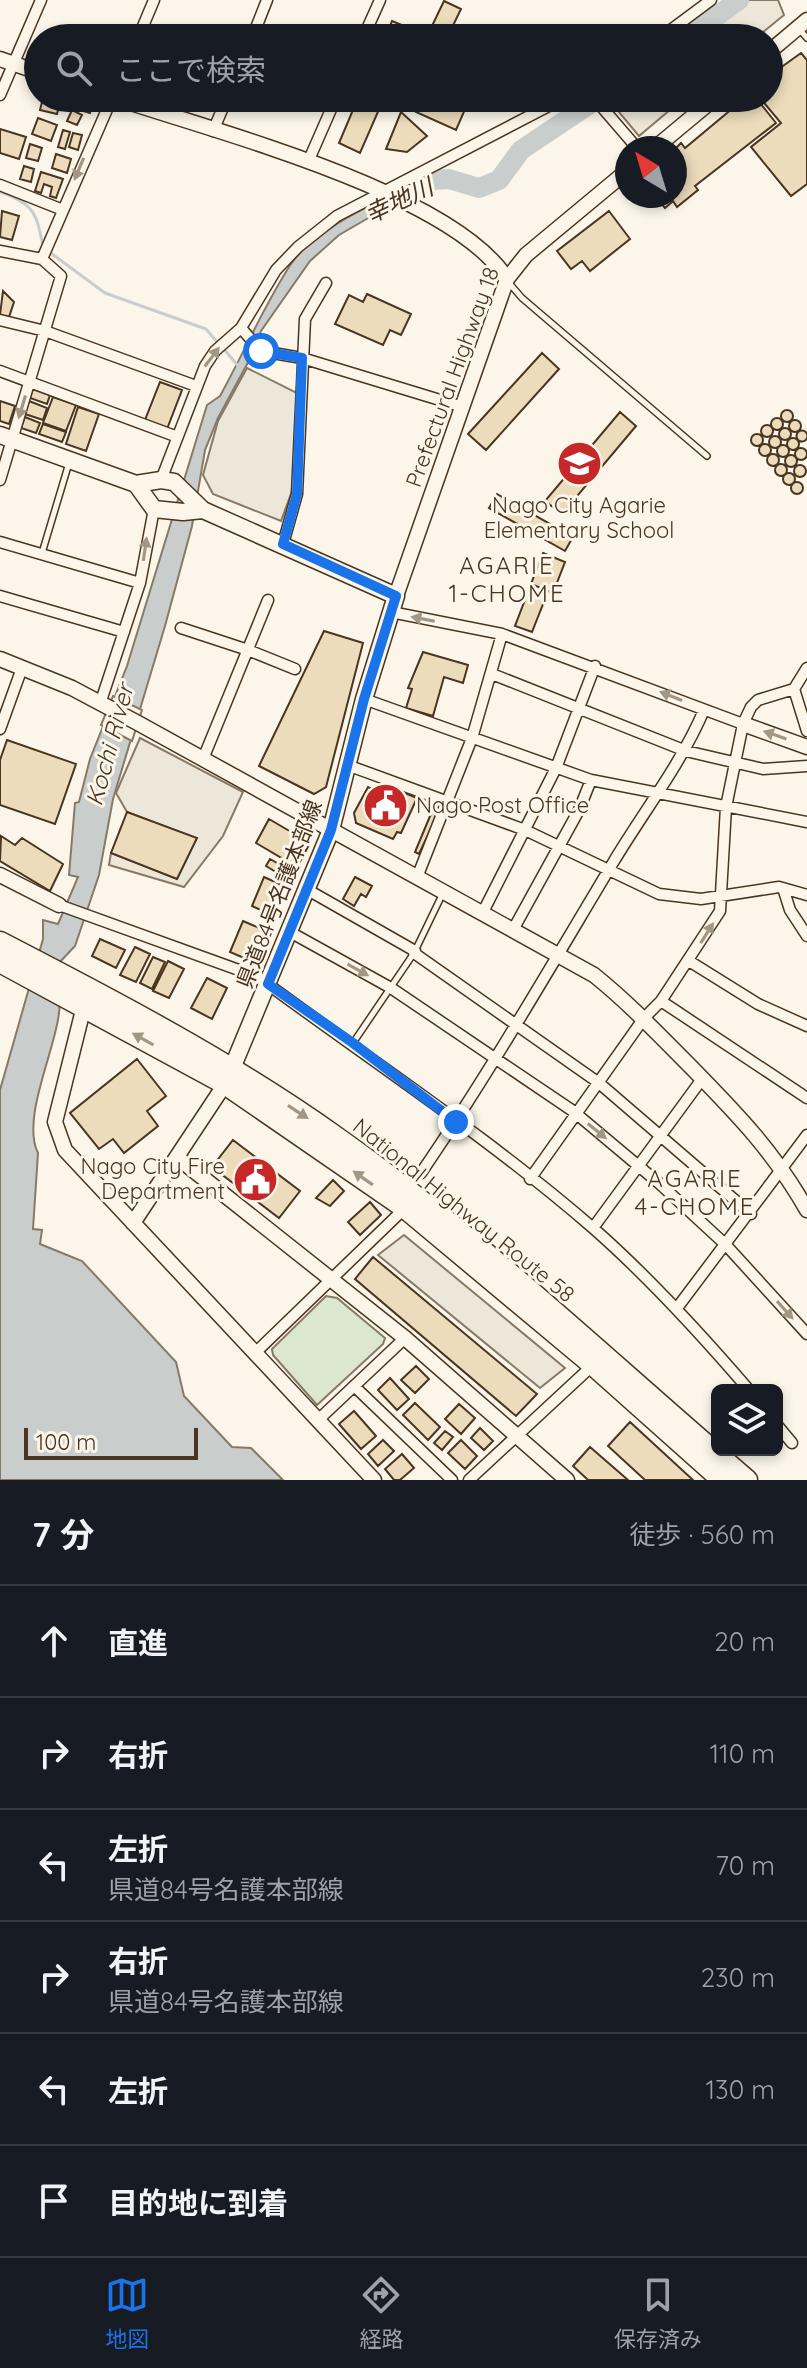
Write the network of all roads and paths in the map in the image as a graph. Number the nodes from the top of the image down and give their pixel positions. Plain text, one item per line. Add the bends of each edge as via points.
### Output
1 (41, 0) edge
2 (154, 0) edge
3 (267, 0) edge
4 (711, 0) edge
5 (377, 1) edge
6 (28, 24) edge
7 (144, 24) edge
8 (258, 24) edge
9 (368, 24) edge
10 (679, 24) edge
11 (804, 29) edge
12 (24, 30) edge
13 (783, 43) edge
14 (7, 61) edge
15 (0, 95) edge
16 (108, 112) edge
17 (156, 112) edge
18 (221, 112) edge
19 (330, 112) edge
20 (540, 112) edge
21 (606, 112) edge
22 (698, 112) edge
23 (213, 131) junction
24 (627, 136) edge
25 (669, 136) edge
26 (308, 162) junction
27 (615, 181) edge
28 (0, 185) edge
29 (395, 196) junction
30 (63, 210) junction
31 (0, 251) edge
32 (42, 259) junction
33 (507, 279) junction
34 (326, 283) dead end
35 (0, 320) edge
36 (45, 331) junction
37 (243, 332) junction
38 (302, 358) junction
39 (0, 371) edge
40 (30, 381) junction
41 (196, 386) junction
42 (463, 407) junction
43 (175, 436) junction
44 (6, 437) edge
45 (707, 456) dead end
46 (70, 460) junction
47 (0, 480) edge
48 (161, 480) junction
49 (136, 484) junction
50 (154, 509) junction
51 (203, 510) junction
52 (0, 542) edge
53 (283, 544) junction
54 (41, 554) junction
55 (140, 583) junction
56 (0, 596) edge
57 (268, 600) dead end
58 (393, 604) junction
59 (181, 628) dead end
60 (124, 632) junction
61 (502, 634) junction
62 (248, 650) junction
63 (0, 659) edge
64 (595, 666) junction
65 (22, 668) junction
66 (807, 668) edge
67 (295, 669) dead end
68 (492, 674) junction
69 (794, 689) junction
70 (364, 699) junction
71 (102, 706) junction
72 (580, 706) junction
73 (704, 710) junction
74 (743, 724) junction
75 (0, 729) edge
76 (807, 731) edge
77 (472, 738) junction
78 (807, 747) edge
79 (686, 751) junction
80 (203, 759) junction
81 (347, 765) junction
82 (735, 765) junction
83 (807, 766) edge
84 (556, 768) junction
85 (591, 780) junction
86 (656, 790) junction
87 (449, 802) junction
88 (726, 807) junction
89 (807, 822) edge
90 (331, 830) junction
91 (525, 830) junction
92 (559, 845) junction
93 (608, 871) junction
94 (0, 875) edge
95 (418, 875) junction
96 (783, 888) junction
97 (308, 890) junction
98 (444, 891) junction
99 (722, 895) junction
100 (807, 895) edge
101 (59, 905) joint
102 (483, 912) junction
103 (514, 928) junction
104 (290, 932) junction
105 (807, 936) edge
106 (0, 942) edge
107 (414, 952) junction
108 (559, 953) junction
109 (689, 961) junction
110 (0, 962) edge
111 (30, 968) junction
112 (268, 984) junction
113 (66, 986) junction
114 (391, 988) junction
115 (661, 1001) junction
116 (84, 1006) junction
117 (644, 1018) junction
118 (516, 1026) junction
119 (807, 1026) edge
120 (353, 1043) junction
121 (495, 1059) junction
122 (228, 1077) junction
123 (702, 1079) junction
124 (599, 1083) junction
125 (807, 1098) edge
126 (576, 1114) junction
127 (456, 1122) junction
128 (807, 1135) edge
129 (661, 1136) junction
130 (178, 1158) junction
131 (639, 1166) junction
132 (784, 1170) junction
133 (421, 1173) dead end
134 (530, 1179) junction
135 (405, 1208) junction
136 (807, 1210) edge
137 (751, 1214) junction
138 (133, 1223) junction
139 (593, 1228) junction
140 (726, 1245) junction
141 (330, 1279) junction
142 (677, 1308) junction
143 (807, 1334) edge
144 (405, 1338) junction
145 (255, 1353) junction
146 (593, 1365) junction
147 (744, 1384) edge
148 (354, 1386) junction
149 (317, 1421) junction
150 (783, 1432) edge
151 (515, 1435) junction
152 (792, 1443) dead end
153 (374, 1480) edge
154 (452, 1480) edge
155 (469, 1480) edge
156 (567, 1480) edge
157 (722, 1480) edge
158 (747, 1480) edge

1 - 6 street
2 - 7 street
3 - 8 street
4 - 10 street
5 - 9 street
11 - 13 street
12 - 14 street
14 - 15 street
16 -> 30 street
17 - 23 street
18 - 23 street
19 - 26 street
20 - 29 street
21 - 24 street
22 - 25 street
23 - 26 street
26 - 29 street
27 - 33 street, Prefectural Highway 18 via 526,255
28 - 30 street
29 - 33 street via 490,254
29 - 37 street via 337,216 298,247 276,270
30 - 32 street
31 - 32 street
32 - 36 street via 61,276
33 - 42 street, Prefectural Highway 18
33 - 45 lane via 522,298
34 - 38 street via 305,319
35 - 36 street
36 - 40 street
36 - 41 street
37 - 38 street via 261,351
41 -> 37 street via 215,351
38 - 42 street
38 - 53 street via 297,494
39 - 40 street
40 - 43 street
40 -> 44 street
41 - 43 street
42 - 58 street, Prefectural Highway 18
43 - 48 street
44 - 46 main road
44 - 47 street
46 - 49 main road
46 - 54 lane
48 - 49 main road
48 - 51 main road via 178,485
49 - 50 main road
50 - 51 main road
55 -> 50 street
51 - 53 main road
52 - 54 street
53 - 58 main road
54 - 55 street
55 - 60 street
56 - 60 street
57 - 62 street
61 -> 58 street
58 - 70 main road, 県道84号名護本部線
59 - 62 street
60 - 71 street
61 - 64 street
61 - 68 street
62 - 67 street
62 - 80 street
63 - 65 street
64 - 72 street
73 -> 64 street
65 - 71 street
65 - 75 street
66 - 69 street
68 - 72 street
68 - 77 street
69 - 74 street via 758,700
69 - 76 street
70 - 77 street
70 - 81 main road, 県道84号名護本部線
71 - 80 street
72 - 79 street
72 - 84 street
73 - 74 street
73 - 79 street
78 -> 74 street
74 - 82 street
77 - 84 street
77 - 87 street
79 - 82 street
79 - 86 street
80 - 90 street
81 - 87 street
81 - 90 main road, 県道84号名護本部線
82 - 83 street
82 - 88 street
84 - 85 street
84 - 91 street
85 - 86 street
85 - 92 street
86 - 88 street
86 - 93 street
87 - 91 street
87 - 95 street
88 - 89 street
88 - 99 street
90 - 95 street
90 - 97 main road, 県道84号名護本部線
91 - 92 street
91 - 102 street
92 - 93 street
92 - 103 street
93 - 99 street via 659,894 701,899
93 - 108 street
94 - 101 street
95 - 98 street
96 - 99 street
96 - 100 street
96 - 105 street
97 - 104 main road, 県道84号名護本部線
97 - 107 street
98 - 102 street
98 - 107 lane
109 -> 99 street via 720,911
101 - 112 street
102 - 103 street
103 - 108 street
104 - 112 main road, 県道84号名護本部線
104 -> 114 street
106 - 111 highway, National Highway Route 58
107 - 114 lane
107 - 118 street
108 - 117 street
108 - 118 street
109 - 115 street
109 - 119 street via 758,1004
110 - 111 highway, National Highway Route 58
111 - 113 highway, National Highway Route 58
112 - 120 street
112 - 122 main road, 県道84号名護本部線
113 - 116 highway, National Highway Route 58
113 - 122 highway, National Highway Route 58
114 - 120 lane
114 - 121 street
115 - 117 street
115 - 125 street
122 -> 116 highway, National Highway Route 58
116 - 138 street via 57,1112 57,1131 65,1150
117 - 123 street
117 - 124 street
118 - 121 street
118 - 124 street
120 - 127 street
121 - 126 street
121 - 127 street
122 - 130 street
135 -> 122 highway, National Highway Route 58
122 -> 158 highway, National Highway Route 58 via 338,1138 415,1196
123 - 129 street
123 - 132 street via 754,1130
124 - 126 street
124 - 129 street
126 -> 131 street
126 - 134 street
127 - 133 street
127 - 134 street
128 - 132 street
129 - 131 street
129 - 137 street
130 - 138 street
130 - 141 street
131 - 139 street
131 - 140 street
132 - 136 street
132 - 137 street
134 - 139 street
135 - 141 street
135 - 146 highway, National Highway Route 58
137 - 140 street
138 - 145 street
139 - 142 street
140 - 142 street
140 -> 143 street
141 - 144 street
141 - 145 street
142 - 147 street
144 - 148 street
144 - 151 street
145 - 149 street
146 - 151 street
146 - 157 highway, National Highway Route 58
148 - 149 street
148 - 154 street
149 - 153 street
150 - 152 street
151 - 155 street
151 - 156 street

